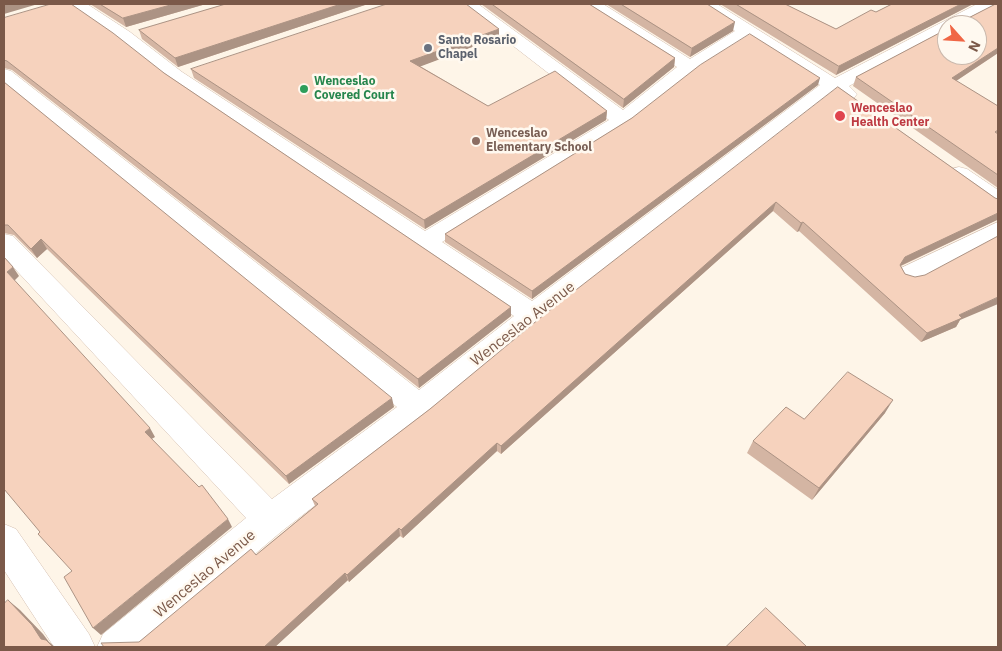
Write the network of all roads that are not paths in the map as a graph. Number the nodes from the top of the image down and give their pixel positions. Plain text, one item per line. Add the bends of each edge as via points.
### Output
1 (76, 4) edge
2 (468, 4) edge
3 (590, 4) edge
4 (704, 4) edge
5 (990, 4) edge
6 (969, 15) edge
7 (748, 31) junction
8 (937, 32) edge
9 (690, 67) junction
10 (4, 75) edge
11 (834, 84) junction
12 (863, 106) edge
13 (624, 120) junction
14 (944, 164) edge
15 (998, 201) edge
16 (998, 230) edge
17 (4, 242) edge
18 (423, 243) junction
19 (910, 274) edge
20 (533, 315) junction
21 (419, 407) junction
22 (270, 520) junction
23 (4, 540) edge
24 (76, 647) edge
25 (116, 647) edge

1 - 18 street via 132,33
2 - 13 street
3 - 9 street
4 - 7 street
5 - 6 street, Wenceslao Avenue
7 - 9 street
7 - 11 street
8 - 11 street, Wenceslao Avenue
9 - 13 street
10 - 21 street
11 - 12 street
11 - 20 street, Wenceslao Avenue
13 - 18 street
14 - 15 street
16 - 19 street
17 - 22 street
18 - 20 street
20 - 21 street, Wenceslao Avenue
21 - 22 street, Wenceslao Avenue
22 - 25 street, Wenceslao Avenue
23 - 24 street

